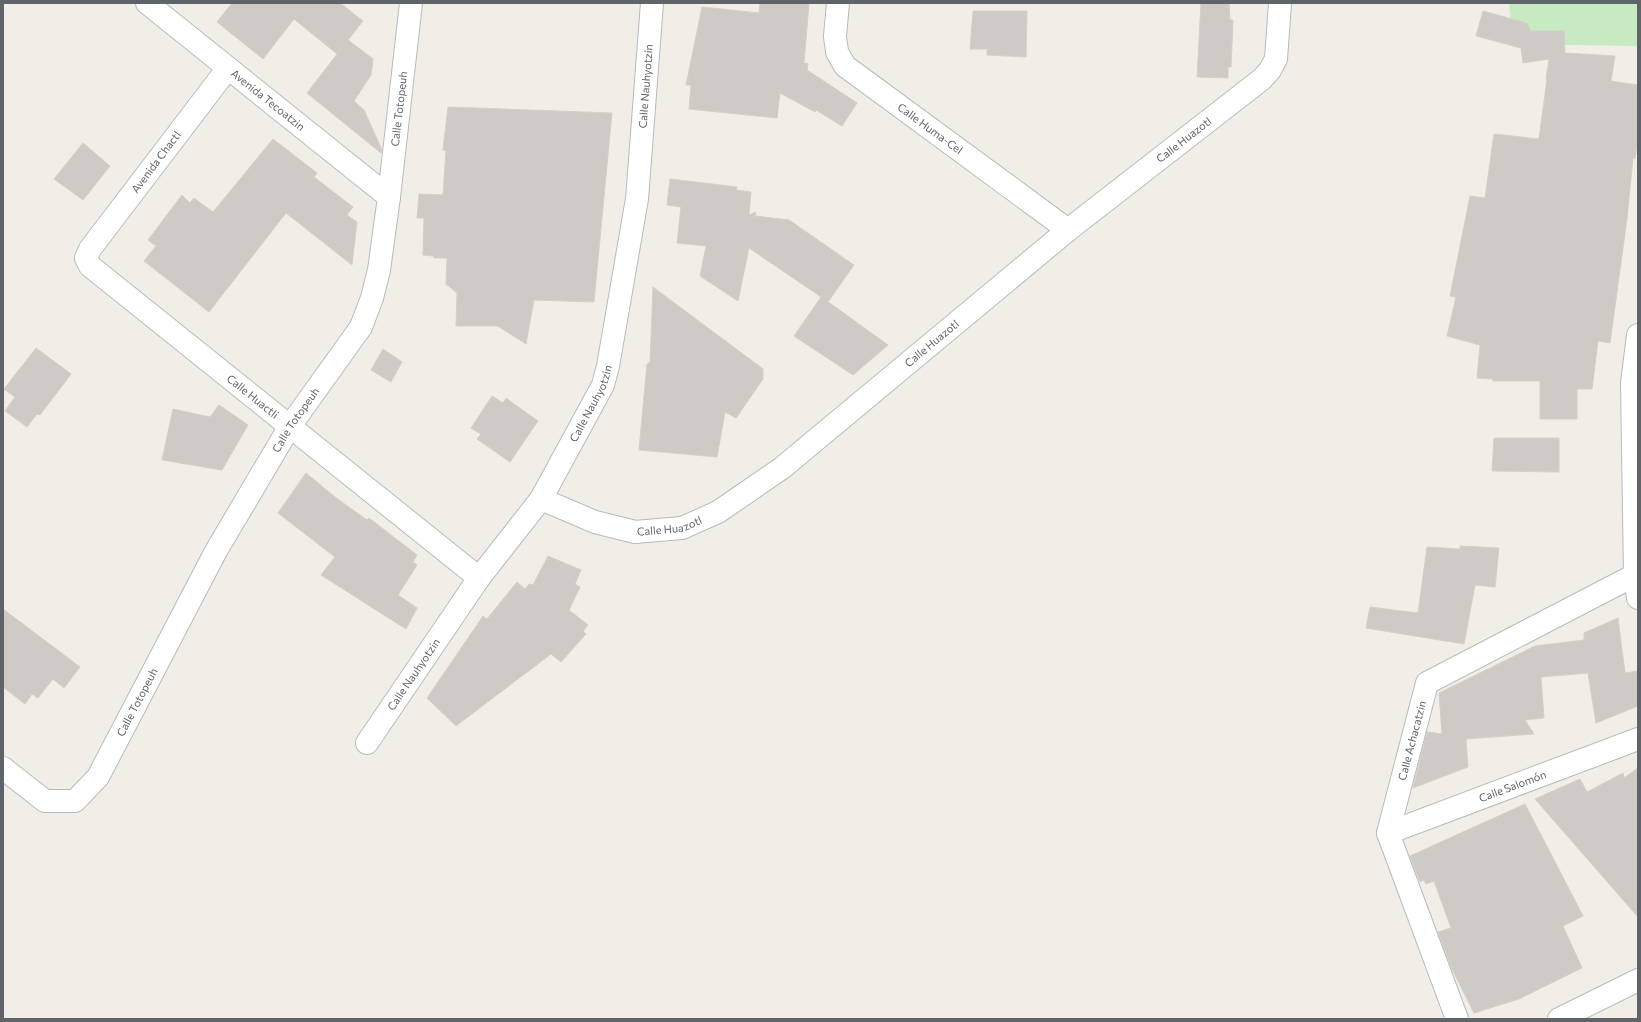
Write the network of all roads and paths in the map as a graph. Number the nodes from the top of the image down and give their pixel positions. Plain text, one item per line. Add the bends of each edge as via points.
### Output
1 (147, 3) edge
2 (411, 3) edge
3 (652, 3) edge
4 (838, 3) edge
5 (1280, 3) edge
6 (228, 68) junction
7 (389, 197) junction
8 (1068, 230) junction
9 (86, 258) joint
10 (1638, 335) edge
11 (1635, 382) edge
12 (290, 426) junction
13 (541, 499) junction
14 (1635, 575) junction
15 (479, 578) junction
16 (1638, 598) edge
17 (1638, 739) edge
18 (366, 743) dead end
19 (3, 768) edge
20 (1388, 833) junction
21 (1638, 980) edge
22 (1456, 1019) edge
23 (1559, 1019) edge

1 - 6 street, Avenida Tecoatzin
2 - 7 street, Calle Totopeuh
3 - 13 street, Calle Nauhyotzin via 637,199 608,366 603,385
4 - 8 street, Calle Huma-Cel via 835,36 837,52 845,66
5 - 8 street, Calle Huazotl via 1276,59 1262,79
6 - 7 street, Avenida Tecoatzin
6 - 9 street, Avenida Chactl via 90,249
7 - 12 street, Calle Totopeuh via 379,270 361,327
8 - 13 street, Calle Huazotl via 782,468 718,512 682,528 635,532 595,522
9 - 12 street, Calle Huactli via 90,266
10 - 11 street
11 - 14 street
12 - 15 street, Calle Huactli
12 - 19 street, Calle Totopeuh via 216,551 98,777 75,801 45,802
13 - 15 street, Calle Nauhyotzin
14 - 16 street
14 - 20 street, Calle Achacatzin via 1427,683
15 - 18 street, Calle Nauhyotzin
17 - 20 street, Calle Salomón
20 - 22 street
21 - 23 street

